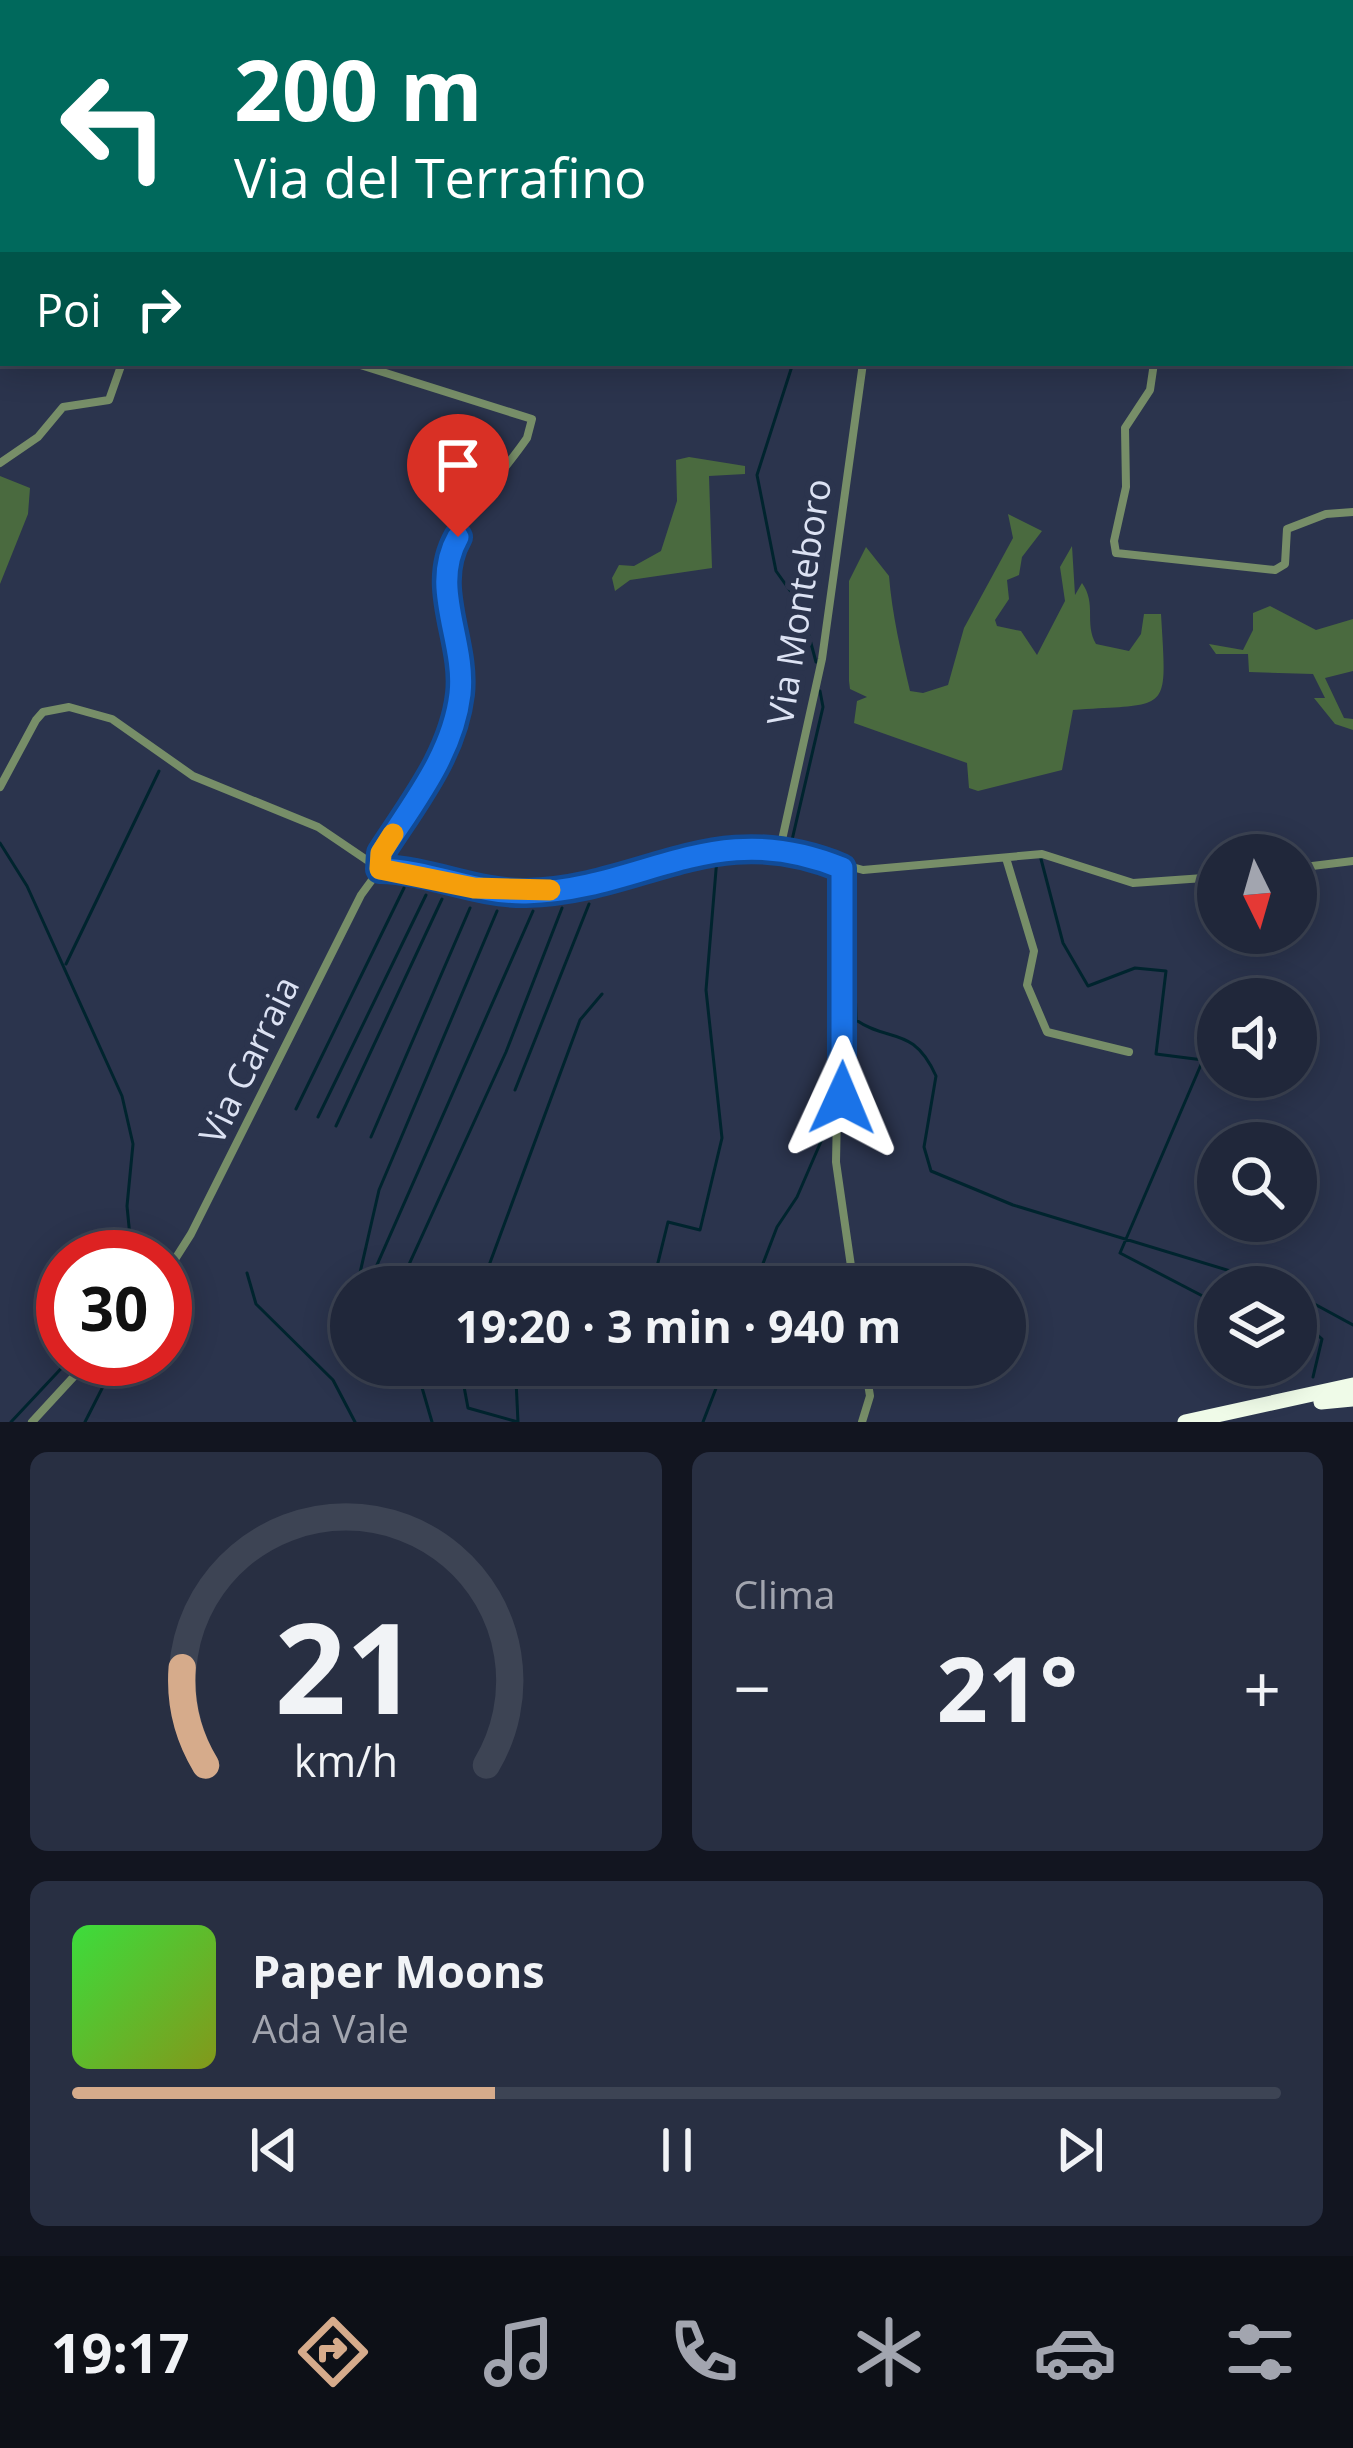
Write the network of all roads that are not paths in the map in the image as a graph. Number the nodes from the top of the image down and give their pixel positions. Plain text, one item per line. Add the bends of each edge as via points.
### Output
1 (121, 366) edge
2 (364, 366) edge
3 (863, 366) edge
4 (1154, 366) edge
5 (0, 463) edge
6 (1353, 512) edge
7 (0, 787) edge
8 (780, 849) junction
9 (1006, 858) junction
10 (1353, 861) edge
11 (1317, 865) edge
12 (842, 868) junction
13 (380, 869) junction
14 (1197, 879) edge
15 (1129, 1052) dead end
16 (192, 1231) edge
17 (851, 1266) edge
18 (1353, 1385) edge
19 (65, 1386) edge
20 (868, 1386) edge
21 (1353, 1397) edge
22 (32, 1422) edge
23 (862, 1422) edge
24 (1185, 1422) edge
25 (1232, 1422) edge

1 - 5 street via 109,400 63,407
2 - 13 street, Via Carraia via 532,419 452,548 445,588 460,676 457,715 442,756 381,853
3 - 8 street, Via Monteboro via 822,659
4 - 6 street via 1150,390 1125,428 1116,553 1275,571 1285,564 1287,529
7 - 13 street via 44,712 82,709 137,733 194,776 347,842
8 - 12 street
8 - 13 street via 699,852 524,893
9 - 12 street via 890,872
9 - 14 street via 1052,856 1149,885
9 - 15 street via 1034,951 1028,985 1047,1033
10 - 11 street
12 - 17 street via 836,1162
13 - 16 street, Via Carraia
18 - 24 highway
19 - 22 street
20 - 23 street
21 - 25 highway

